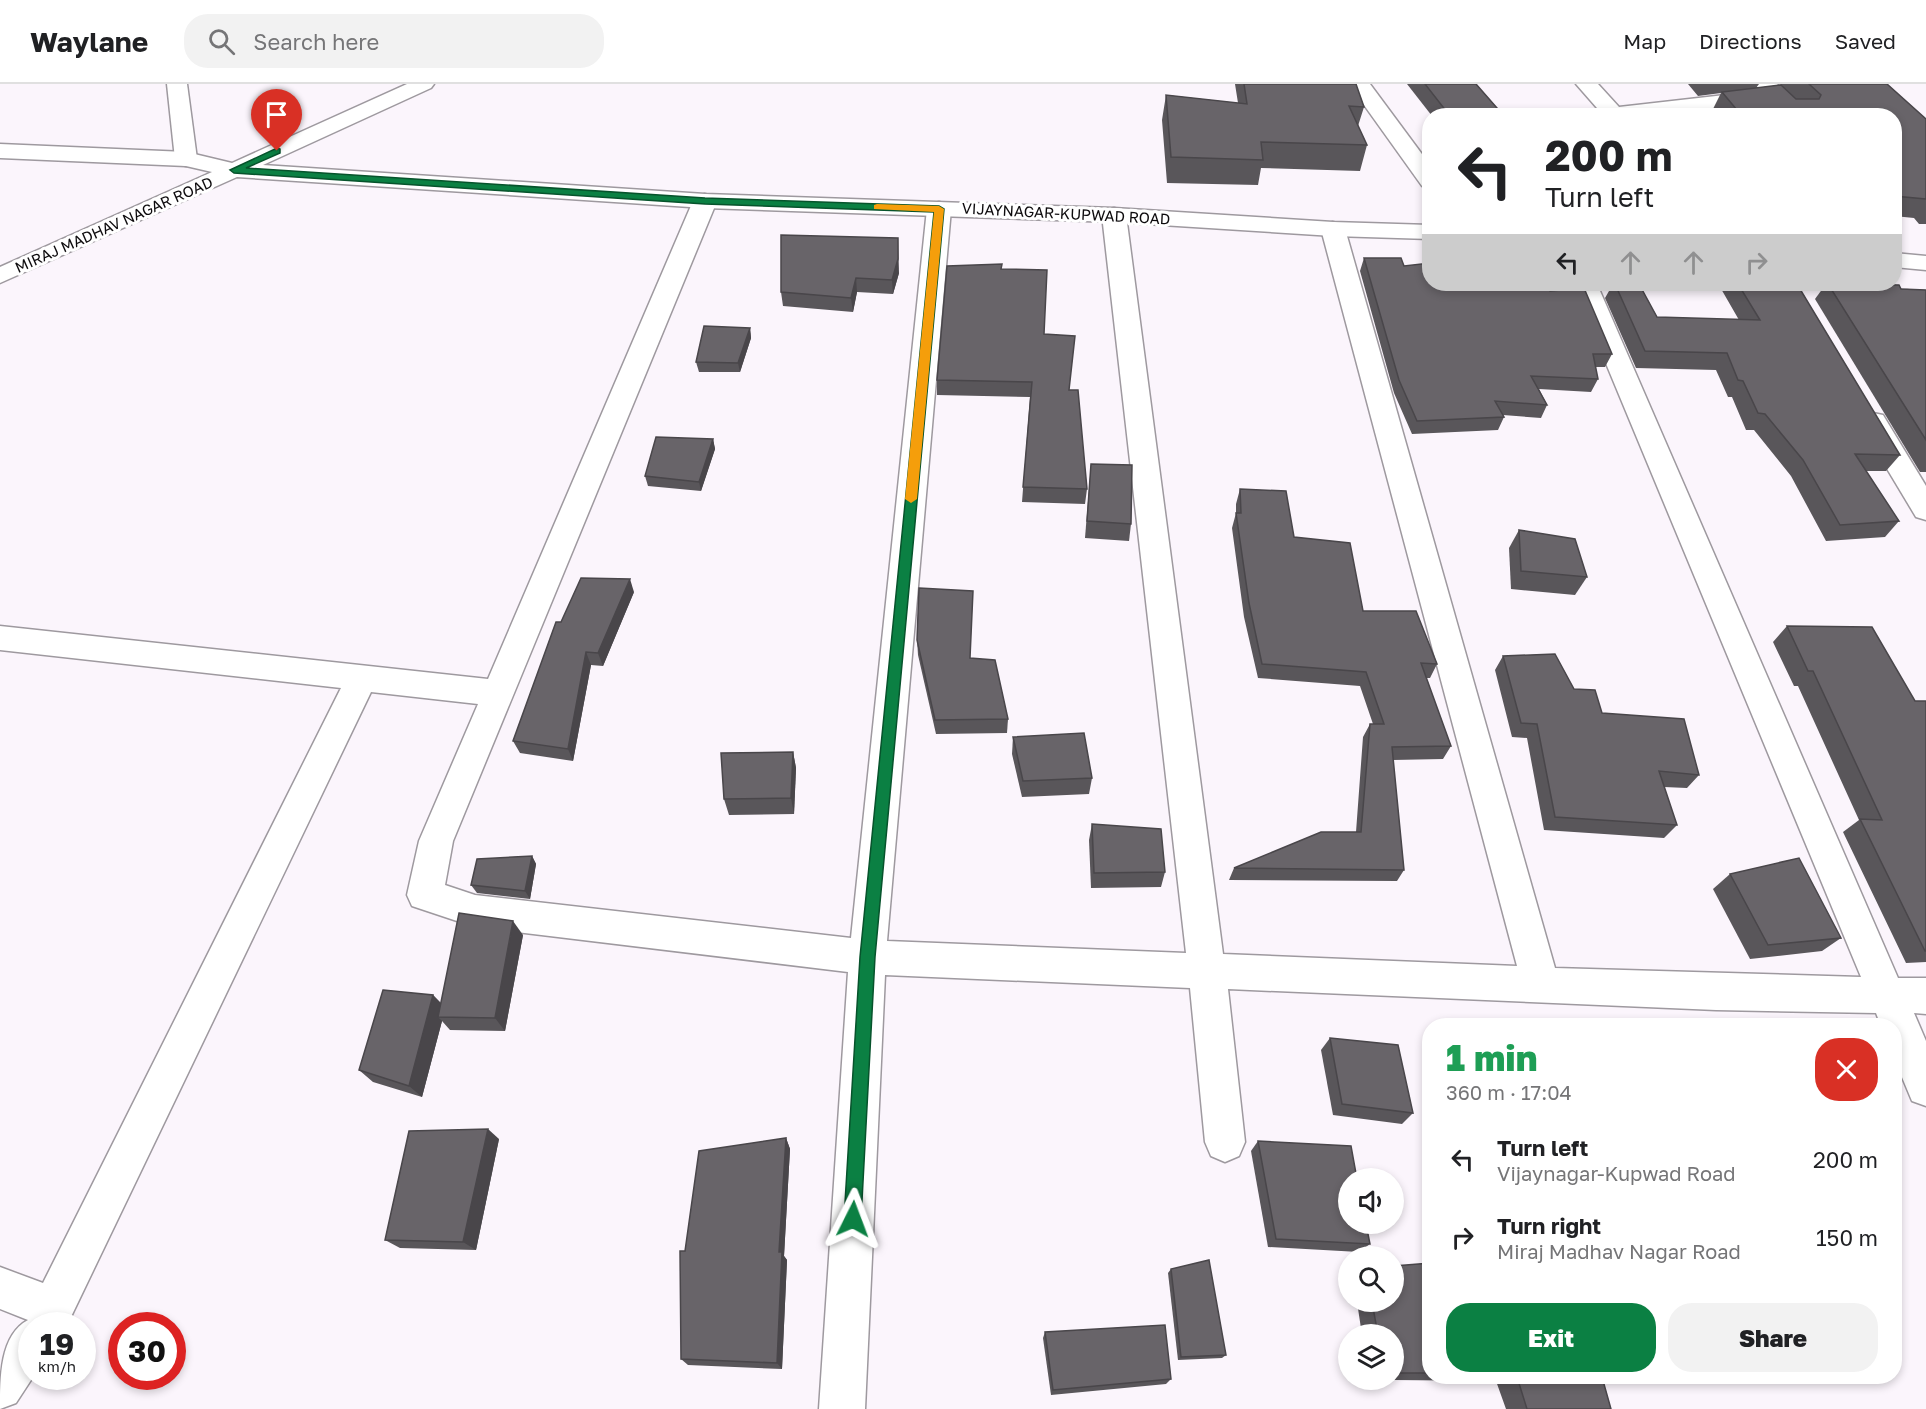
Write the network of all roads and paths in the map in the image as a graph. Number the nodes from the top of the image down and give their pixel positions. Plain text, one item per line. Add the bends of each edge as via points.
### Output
1 (177, 84) edge
2 (424, 84) edge
3 (1359, 84) edge
4 (1586, 84) edge
5 (1777, 96) edge
6 (1608, 108) edge
7 (1675, 108) edge
8 (0, 151) edge
9 (186, 159) junction
10 (234, 170) junction
11 (1422, 170) edge
12 (705, 201) junction
13 (939, 209) junction
14 (1114, 215) junction
15 (1333, 229) junction
16 (1422, 232) edge
17 (1902, 261) edge
18 (1926, 263) edge
19 (0, 276) edge
20 (1588, 291) edge
21 (1861, 402) edge
22 (1926, 510) edge
23 (0, 638) edge
24 (362, 678) junction
25 (499, 693) junction
26 (867, 957) junction
27 (1207, 971) junction
28 (1541, 985) junction
29 (1886, 995) junction
30 (1926, 996) edge
31 (1896, 1018) edge
32 (1902, 1032) edge
33 (1926, 1087) edge
34 (1225, 1142) dead end
35 (0, 1287) edge
36 (28, 1312) edge
37 (48, 1312) edge
38 (18, 1360) edge
39 (0, 1387) edge
40 (842, 1409) edge

1 - 9 street
2 - 10 street, MIRAJ MADHAV NAGAR ROAD
3 - 11 street
4 - 6 street
5 - 7 street
8 - 9 street, VIJAYNAGAR-KUPWAD ROAD
9 - 10 street, VIJAYNAGAR-KUPWAD ROAD
10 - 12 street, VIJAYNAGAR-KUPWAD ROAD
10 - 19 street, MIRAJ MADHAV NAGAR ROAD
12 - 13 street, VIJAYNAGAR-KUPWAD ROAD
12 - 25 street
13 - 14 street, VIJAYNAGAR-KUPWAD ROAD
13 - 26 street
14 - 15 street, VIJAYNAGAR-KUPWAD ROAD
14 - 27 street
15 - 16 street, VIJAYNAGAR-KUPWAD ROAD
15 - 28 street
17 - 18 street
20 - 29 street
21 - 22 street
23 - 24 street
24 - 25 street
24 - 37 street
25 - 26 street via 436,842 425,895 475,911
26 - 27 street
26 - 40 street
27 - 28 street
27 - 34 street
28 - 29 street
29 - 30 street
29 - 31 street
32 - 33 street
35 - 36 street
38 - 39 street

